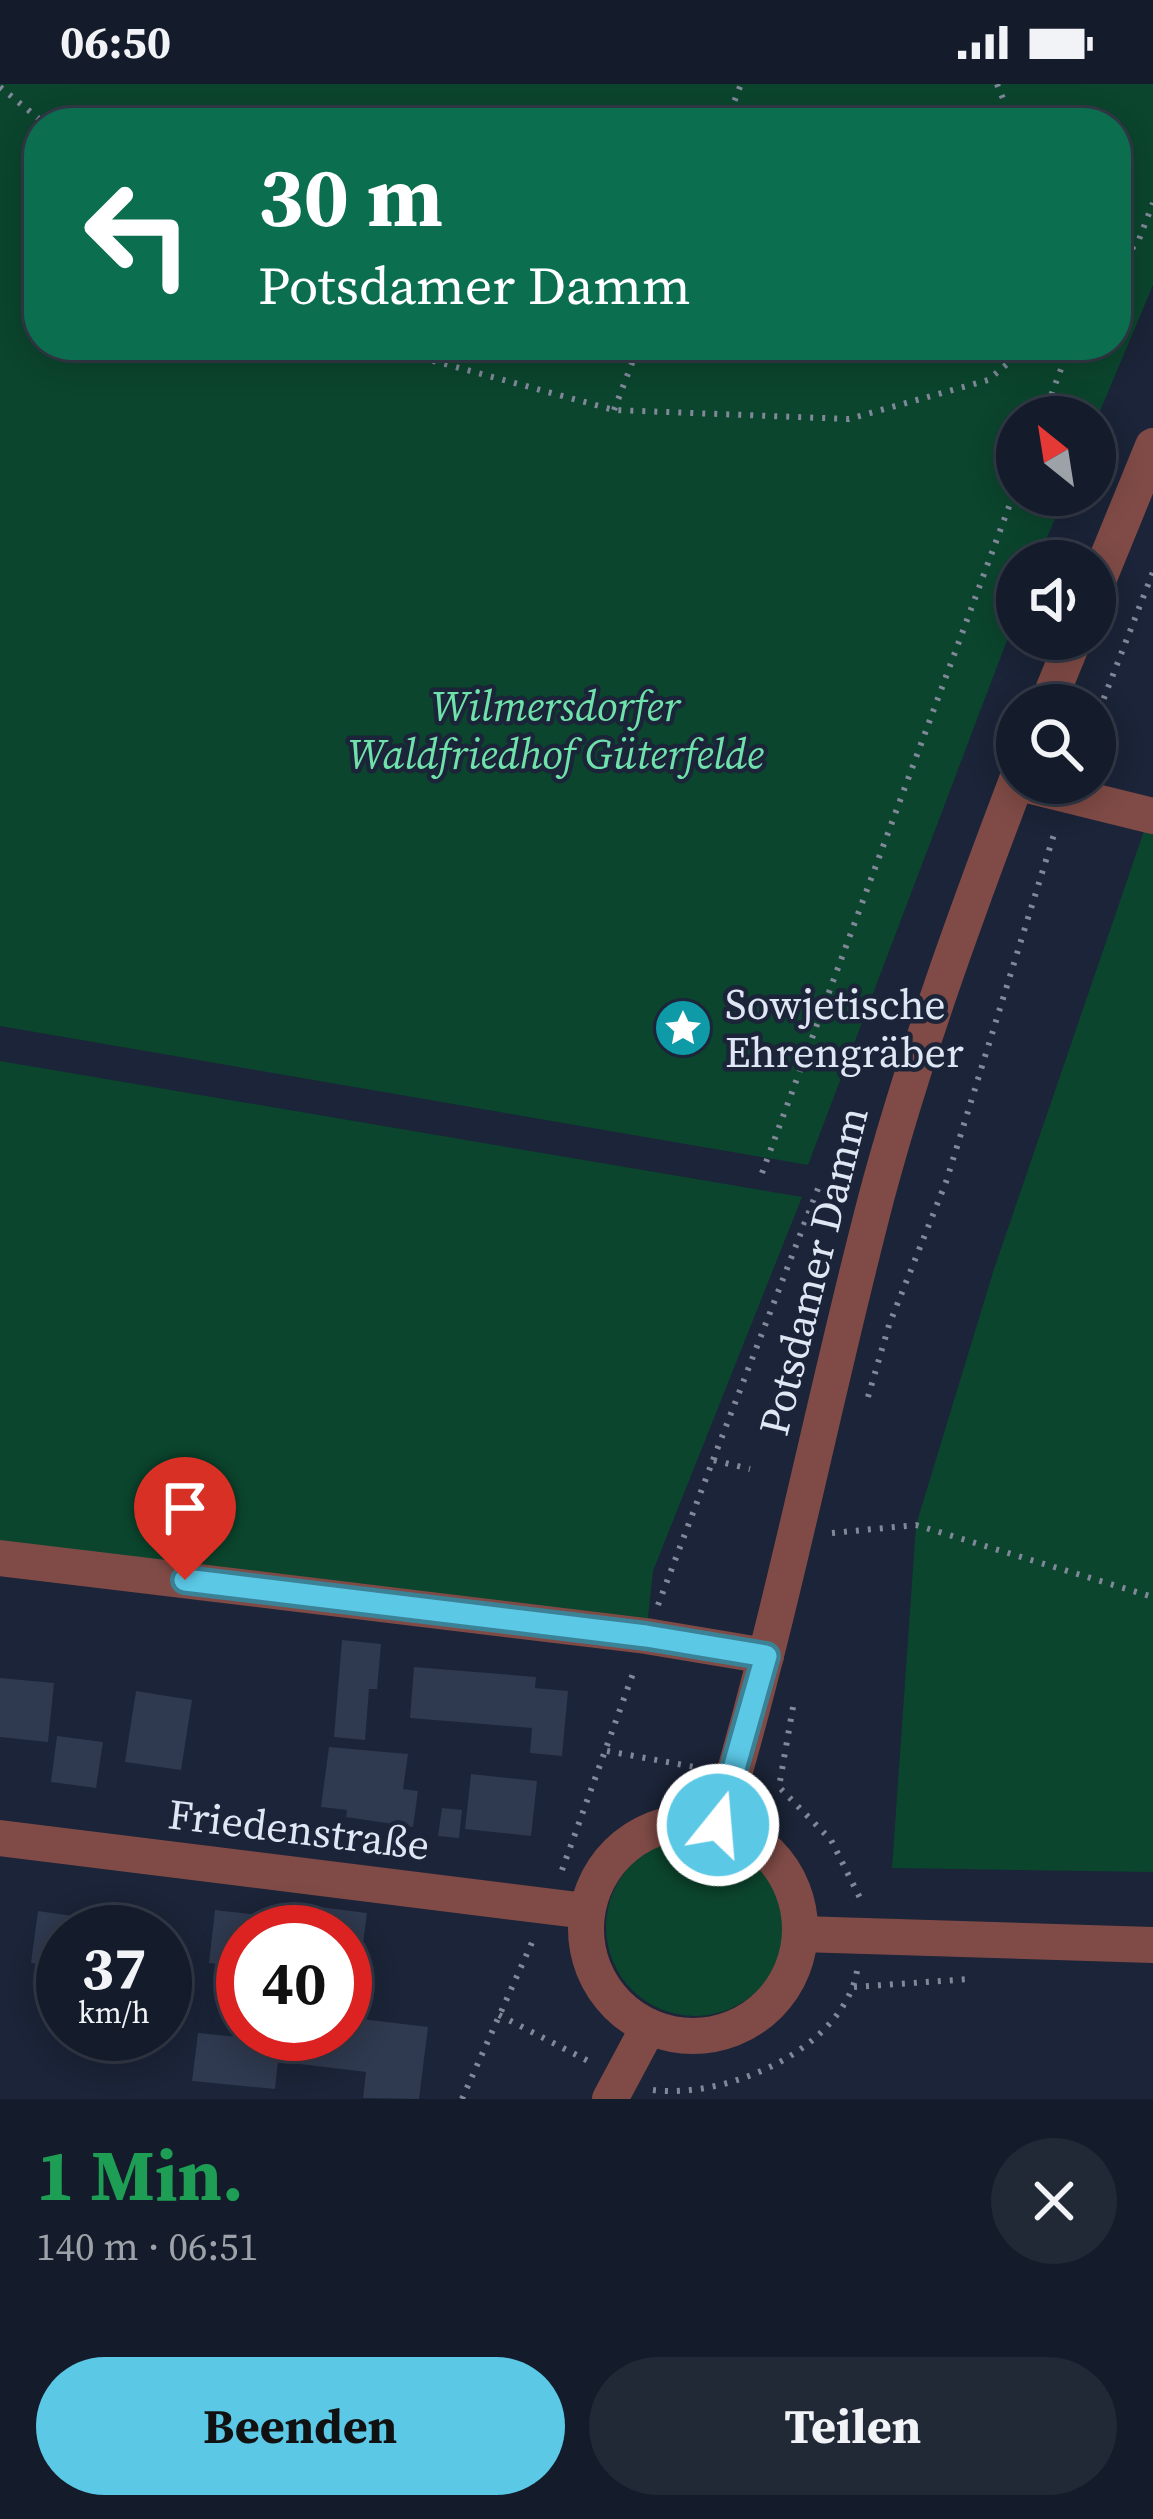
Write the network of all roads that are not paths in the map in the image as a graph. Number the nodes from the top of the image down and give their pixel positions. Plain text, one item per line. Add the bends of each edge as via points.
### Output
1 (1153, 446) edge
2 (1115, 540) edge
3 (1009, 804) edge
4 (1094, 804) edge
5 (1153, 816) edge
6 (0, 1558) edge
7 (766, 1656) junction
8 (718, 1825) junction
9 (0, 1838) edge
10 (586, 1911) junction
11 (801, 1934) junction
12 (1153, 1945) edge
13 (648, 2028) junction
14 (616, 2088) edge

1 - 2 street
3 - 7 street, Potsdamer Damm via 903,1102
4 - 5 street
6 - 7 street
7 - 8 street, Potsdamer Damm
8 - 10 street via 683,1822 649,1831 620,1850
8 - 11 street via 746,1836 788,1877
9 - 10 street, Friedenstraße
10 - 13 street via 597,1980
11 - 12 street
11 - 13 street via 793,1968 749,2021 682,2037
13 - 14 street

